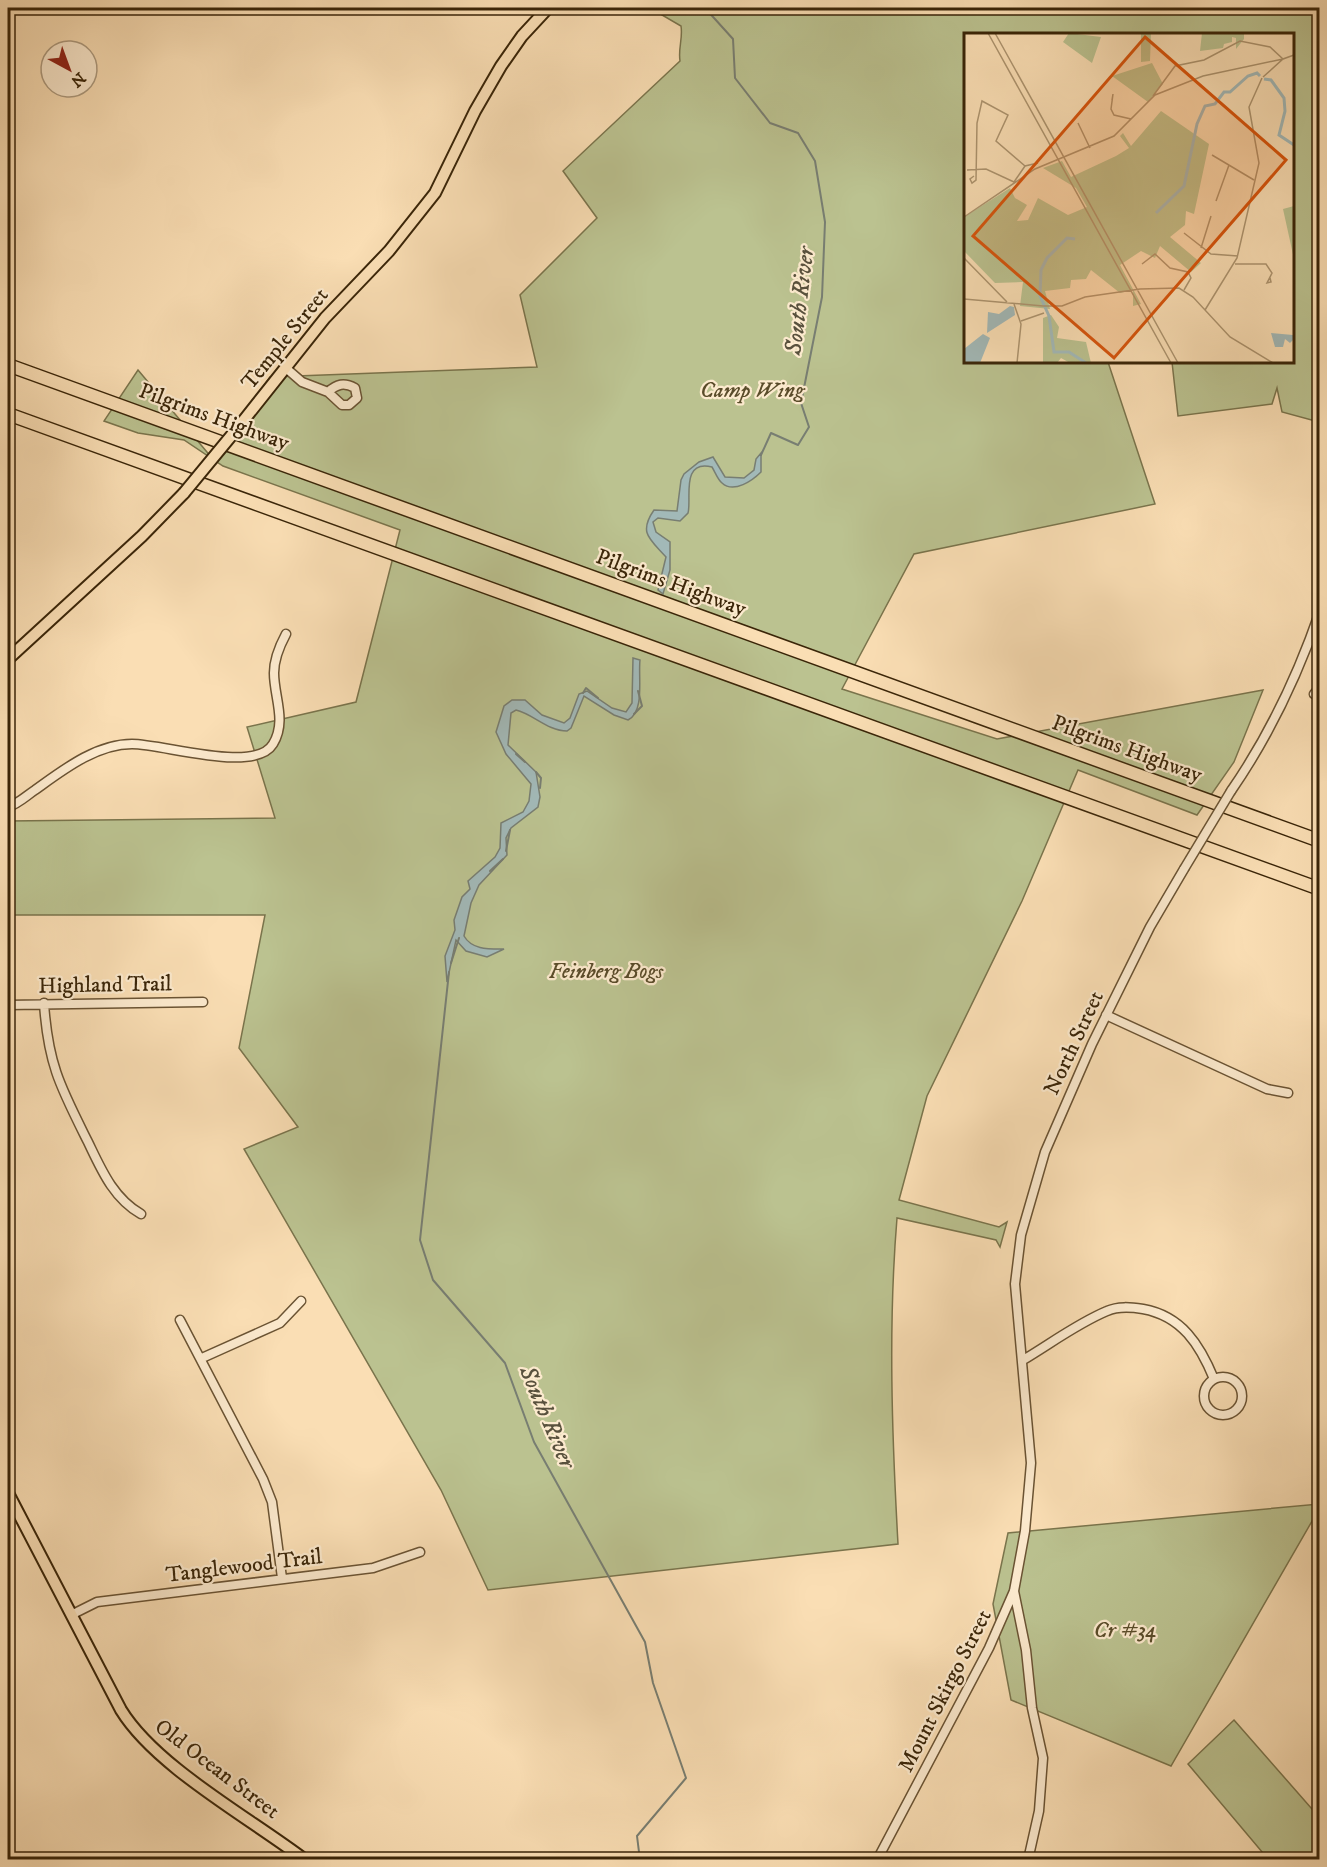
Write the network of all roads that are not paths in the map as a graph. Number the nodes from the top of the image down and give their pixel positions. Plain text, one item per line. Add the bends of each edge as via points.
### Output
1 (548, 8) edge
2 (8, 365) edge
3 (287, 369) junction
4 (328, 392) dead end
5 (8, 414) edge
6 (1320, 611) edge
7 (286, 634) dead end
8 (8, 659) edge
9 (8, 807) edge
10 (1320, 841) edge
11 (1320, 889) edge
12 (203, 1002) dead end
13 (44, 1003) junction
14 (8, 1005) edge
15 (1106, 1015) junction
16 (1288, 1093) dead end
17 (141, 1214) dead end
18 (301, 1301) dead end
19 (180, 1320) dead end
20 (202, 1358) junction
21 (1023, 1360) junction
22 (1214, 1379) junction
23 (8, 1493) edge
24 (1025, 1531) joint
25 (420, 1552) dead end
26 (282, 1578) junction
27 (1014, 1591) junction
28 (73, 1614) junction
29 (305, 1860) edge
30 (877, 1860) edge
31 (1028, 1860) edge

1 - 3 main road, Temple Street via 496,73 435,194 389,251 325,318
2 - 10 highway, Pilgrims Highway
3 - 4 street via 302,382
3 - 8 main road, Temple Street, bridge via 184,493
5 - 11 highway
6 - 15 street, North Street, bridge via 1290,689 1150,927
7 - 9 street via 274,665 279,730 268,751 231,759 155,746 114,746 75,764
12 - 13 street, Highland Trail
13 - 14 street, Highland Trail
13 - 17 street via 50,1057 62,1093 109,1183 126,1206
15 - 16 street via 1267,1089
15 - 21 street, North Street via 1048,1145 1021,1235 1015,1284
18 - 20 street via 280,1323
19 - 20 street
20 - 26 street via 264,1479 272,1502
21 - 22 street via 1107,1311 1128,1306 1178,1323 1200,1349
21 - 24 street, North Street via 1031,1463
22 - 22 street via 1224,1377 1240,1387 1239,1406 1232,1413 1213,1412 1206,1405 1207,1386
23 - 28 main road, Old Ocean Street
24 - 27 street, Mount Skirgo Street
25 - 26 street, Tanglewood Trail via 373,1568
26 - 28 street, Tanglewood Trail via 97,1602
27 - 30 street, Mount Skirgo Street via 989,1648
27 - 31 street via 1043,1758 1039,1811
28 - 29 main road, Old Ocean Street via 138,1735

